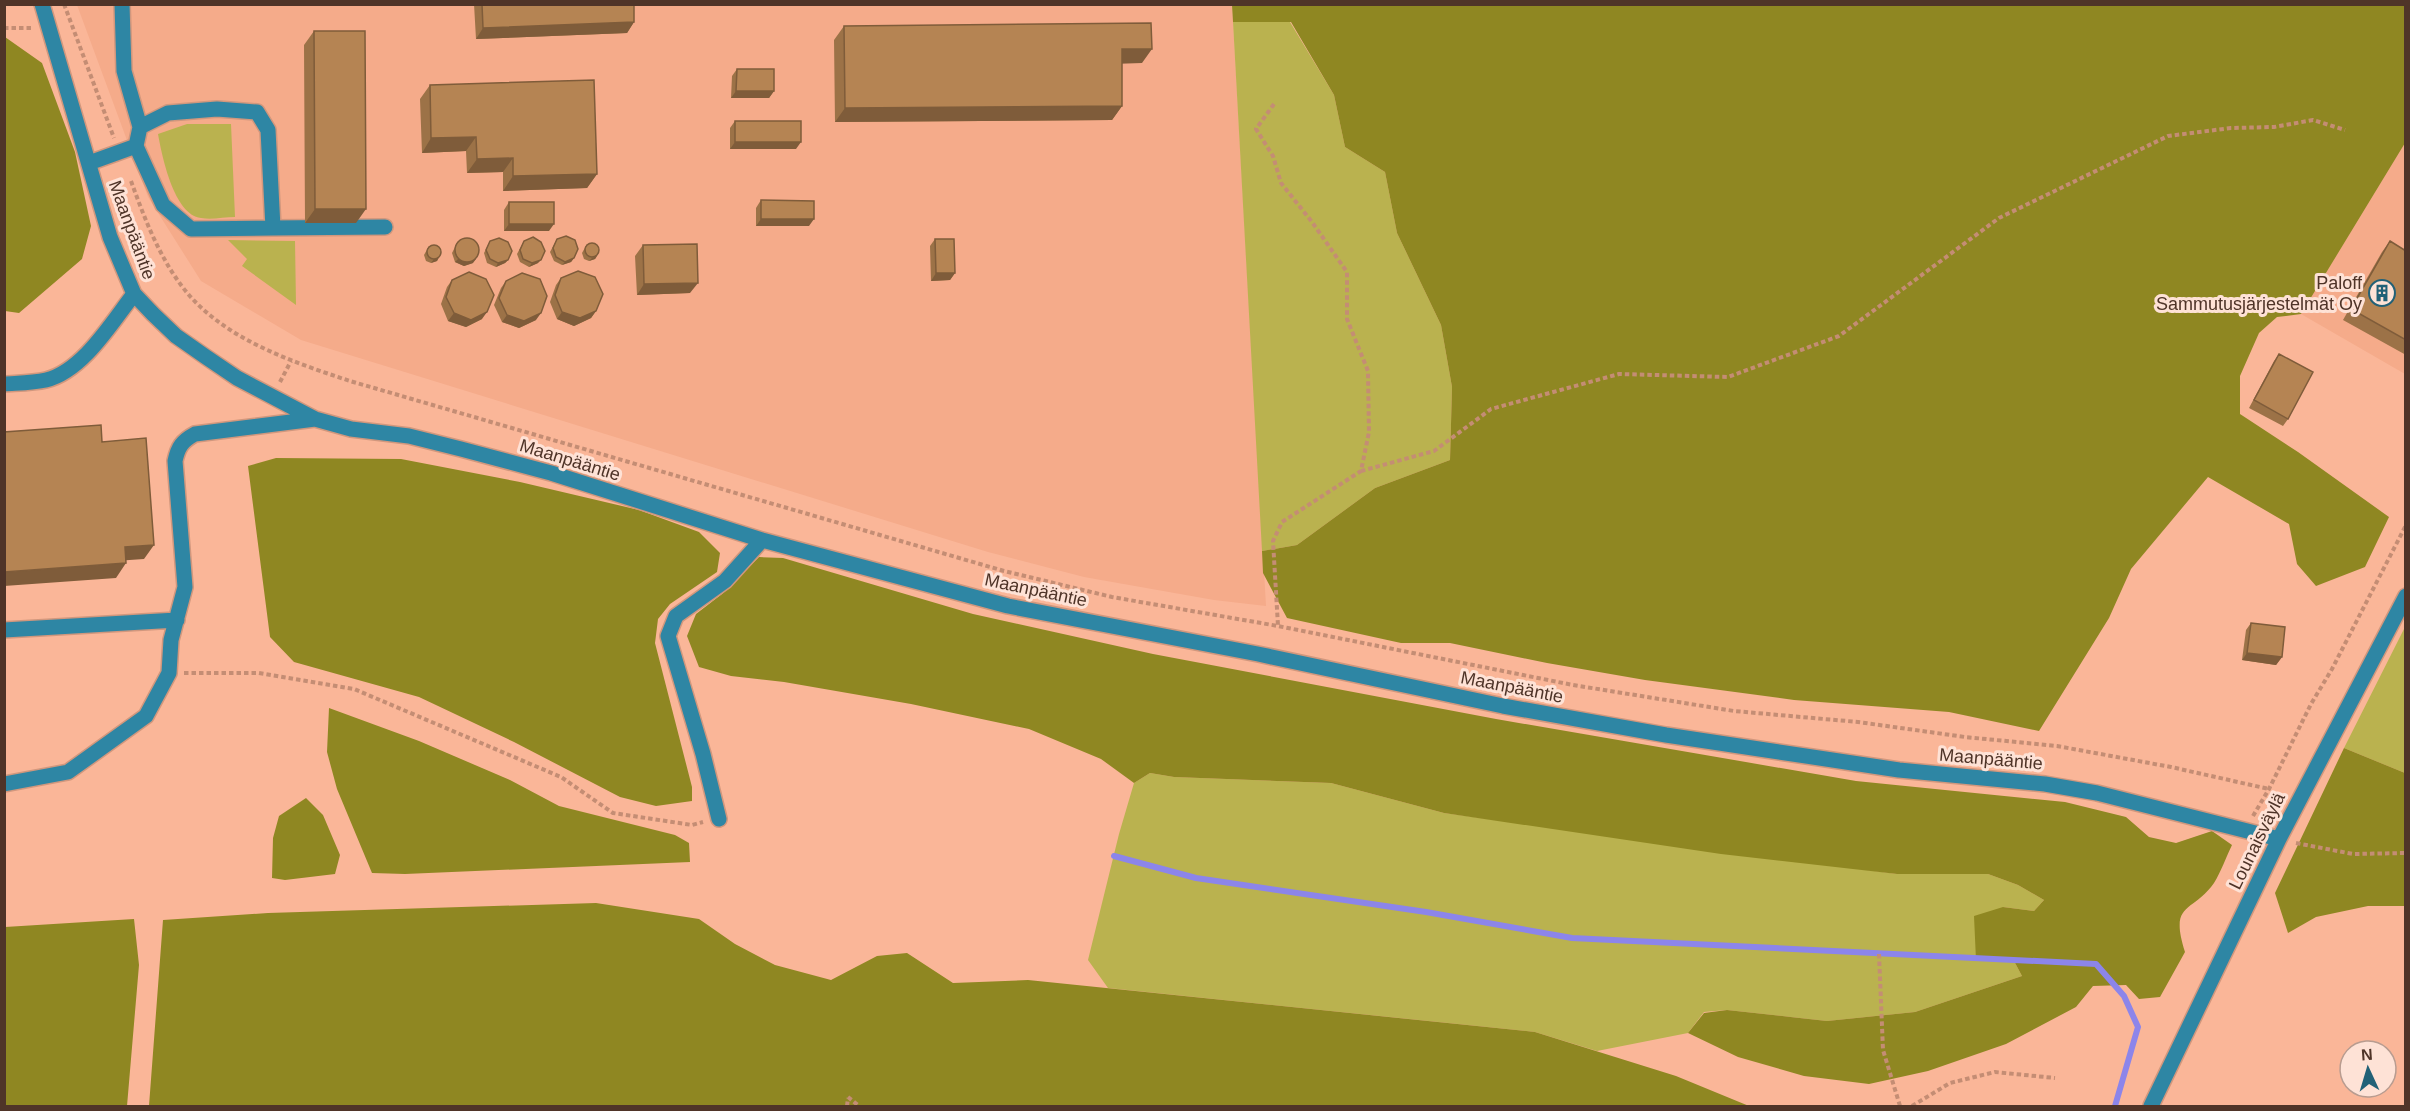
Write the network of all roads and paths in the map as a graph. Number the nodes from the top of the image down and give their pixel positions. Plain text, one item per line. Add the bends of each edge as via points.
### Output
1 (42, 4) edge
2 (64, 4) edge
3 (122, 4) edge
4 (49, 27) junction
5 (4, 28) edge
6 (1274, 104) dead end
7 (140, 127) junction
8 (2345, 130) dead end
9 (136, 146) junction
10 (120, 152) junction
11 (89, 163) junction
12 (385, 227) dead end
13 (273, 228) junction
14 (134, 294) junction
15 (4, 384) edge
16 (315, 419) junction
17 (1361, 471) junction
18 (2406, 525) edge
19 (762, 540) junction
20 (2406, 596) edge
21 (177, 620) junction
22 (1278, 626) junction
23 (4, 630) edge
24 (169, 673) junction
25 (4, 784) edge
26 (2269, 789) junction
27 (719, 819) joint
28 (2246, 829) junction
29 (2279, 838) junction
30 (2406, 853) edge
31 (1879, 954) dead end
32 (2055, 1078) dead end
33 (848, 1107) edge
34 (859, 1107) edge
35 (1900, 1107) edge
36 (1912, 1107) edge
37 (2151, 1107) edge

1 - 4 street, Maanpääntie
2 - 10 path
3 - 7 street via 124,72
4 - 5 path
4 - 11 street, Maanpääntie
6 - 17 path via 1257,129 1273,156 1281,183 1347,272 1347,319 1368,371 1369,432
7 - 9 street
7 - 13 street via 168,113 217,109 257,112 268,130
8 - 17 path via 2313,120 2168,136 2000,218 1839,336 1728,377 1619,374 1491,409 1434,452
9 - 10 street
9 - 13 street via 163,205 191,229
10 - 11 street
10 - 22 path via 159,249 181,285 204,310 235,332 291,361 1004,571 1112,597
11 - 14 street, Maanpääntie via 110,237
12 - 13 street
14 - 15 street via 70,370 47,380
14 - 16 street, Maanpääntie via 176,336 206,357
16 - 19 street, Maanpääntie via 461,448
16 - 21 street via 195,434 178,447 175,461 185,587
17 - 22 path via 1282,522 1272,541
18 - 26 path
19 - 27 street via 724,581 676,616 668,636
19 - 28 street, Maanpääntie via 1008,606 1503,706 1899,770 2045,784
20 - 29 street, Lounaisväylä
21 - 23 street
21 - 24 street
22 - 26 path via 1573,685 1734,711 2057,746
24 - 25 street via 146,716 68,772
24 - 27 path via 259,672 354,689 561,777 613,813 692,825
26 - 28 path
28 - 29 street, Maanpääntie
29 - 30 path via 2354,854
29 - 37 street, Lounaisväylä
31 - 35 path via 1883,1050
32 - 36 path via 1995,1072 1950,1083
33 - 34 path via 848,1097

